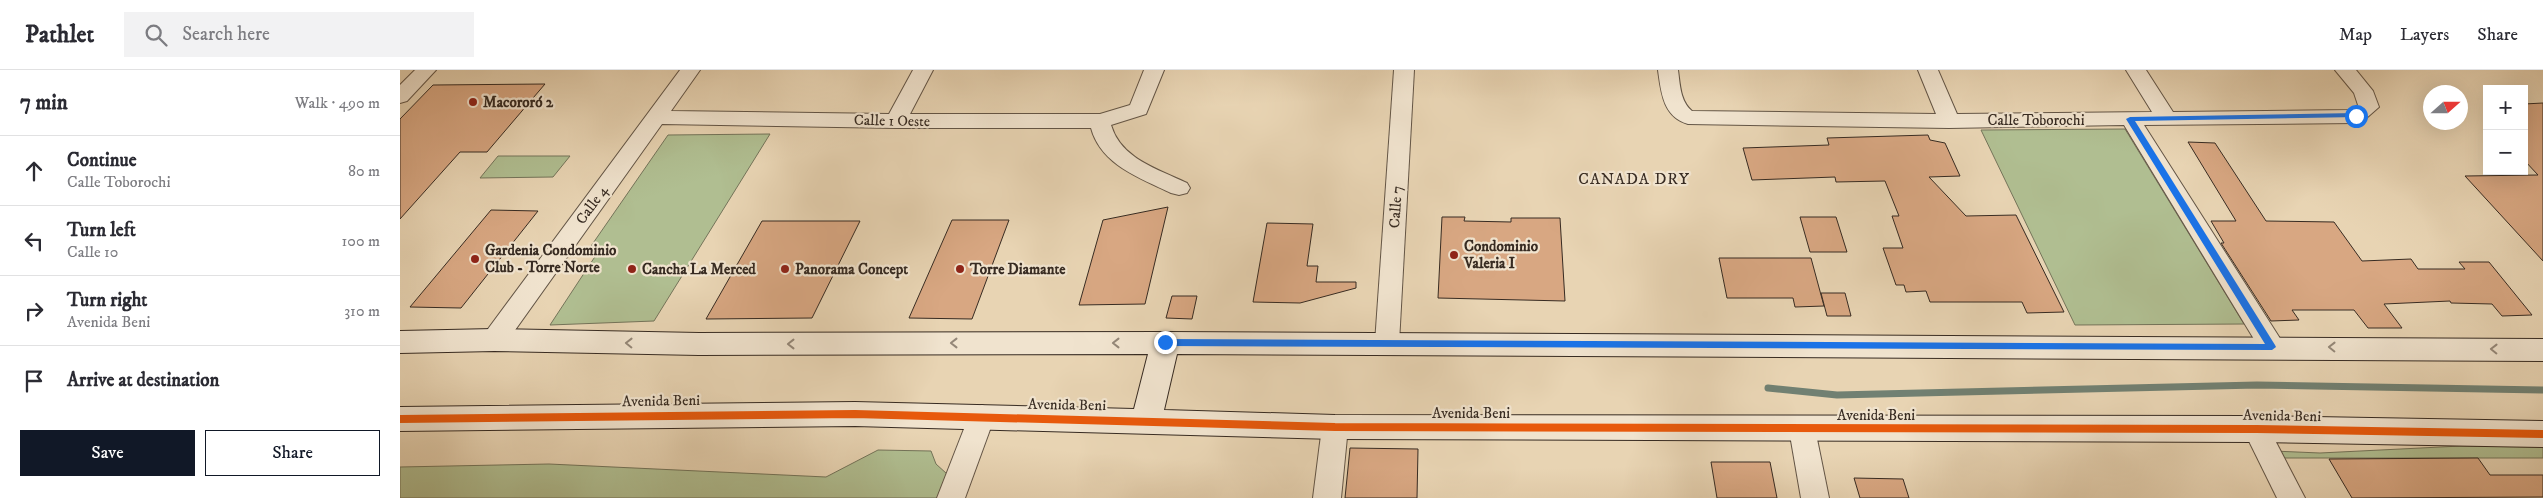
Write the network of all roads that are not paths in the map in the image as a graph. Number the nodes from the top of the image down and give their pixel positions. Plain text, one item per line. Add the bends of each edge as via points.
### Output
1 (426, 70) edge
2 (690, 70) edge
3 (923, 70) edge
4 (1154, 70) edge
5 (1404, 70) edge
6 (1668, 70) edge
7 (1928, 70) edge
8 (2136, 70) edge
9 (2345, 70) edge
10 (400, 97) edge
11 (655, 117) junction
12 (1700, 117) joint
13 (2130, 119) junction
14 (2167, 119) junction
15 (1949, 120) junction
16 (896, 121) junction
17 (1100, 121) junction
18 (1179, 188) dead end
19 (494, 340) junction
20 (400, 342) edge
21 (1165, 342) junction
22 (1387, 343) junction
23 (2272, 347) junction
24 (2543, 350) edge
25 (982, 416) junction
26 (400, 419) edge
27 (1147, 420) junction
28 (2543, 425) edge
29 (1335, 427) junction
30 (1802, 428) junction
31 (2256, 429) junction
32 (2459, 431) junction
33 (2543, 434) edge
34 (951, 498) edge
35 (1327, 498) edge
36 (1815, 498) edge
37 (2291, 498) edge

1 - 10 street
2 - 11 street, Calle 4
3 - 16 street
4 - 17 street, Calle 1 Oeste via 1139,109
5 - 22 street, Calle 7
6 - 12 street via 1675,106 1681,113
7 - 15 street
8 - 14 street
9 - 14 street, Calle Toborochi via 2363,91 2369,107 2356,116
11 - 16 street, Calle 1 Oeste
11 - 19 street, Calle 4
12 - 15 street, Calle Toborochi
13 - 14 street, Calle Toborochi
13 - 15 street, Calle Toborochi
13 - 23 street
16 - 17 street, Calle 1 Oeste
17 - 18 street via 1102,134 1115,154
19 - 20 street
21 -> 19 street via 699,344
21 - 22 street
21 - 27 street
22 - 23 street
24 -> 23 street
25 - 26 street, Avenida Beni via 681,414
25 - 27 street, Avenida Beni
25 - 34 street
27 - 29 street, Avenida Beni
28 - 32 street
29 - 30 street, Avenida Beni
29 - 35 street
30 - 31 street, Avenida Beni
30 - 36 street
31 - 32 street, Avenida Beni
31 - 37 street
32 - 33 street, Avenida Beni

